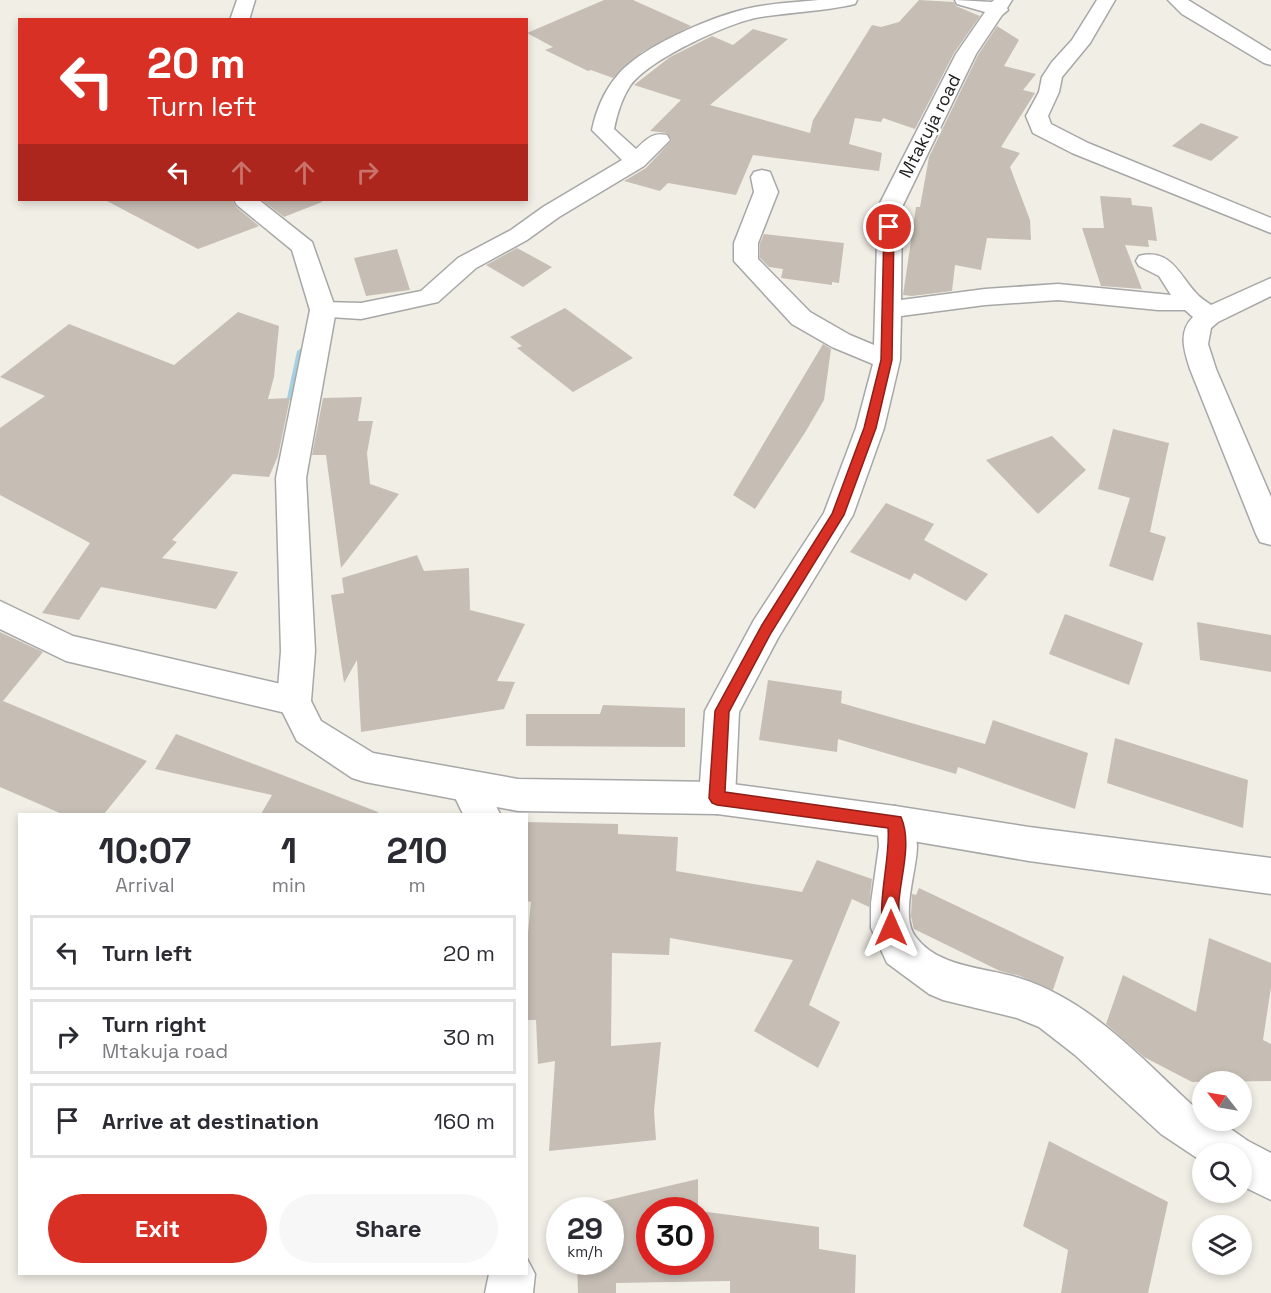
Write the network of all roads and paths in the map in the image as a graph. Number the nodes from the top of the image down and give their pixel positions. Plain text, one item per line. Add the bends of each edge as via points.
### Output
1 (246, 0) edge
2 (845, 0) edge
3 (964, 0) edge
4 (1106, 0) edge
5 (1177, 0) edge
6 (1001, 5) edge
7 (240, 18) edge
8 (1271, 59) edge
9 (659, 140) dead end
10 (636, 160) junction
11 (762, 177) dead end
12 (246, 201) edge
13 (1271, 226) edge
14 (1148, 261) dead end
15 (1271, 286) edge
16 (888, 308) junction
17 (1200, 309) junction
18 (323, 310) junction
19 (887, 360) junction
20 (1271, 534) edge
21 (0, 614) edge
22 (294, 700) junction
23 (717, 798) junction
24 (475, 801) edge
25 (895, 822) junction
26 (1271, 876) edge
27 (1214, 1143) edge
28 (1252, 1167) edge
29 (1271, 1178) edge
30 (512, 1275) edge
31 (509, 1293) edge

1 - 7 street
2 - 10 street via 744,15 693,35 633,70 606,114 603,130
3 - 6 street
4 - 13 street via 1080,44 1052,77 1037,116 1041,128 1080,148
5 - 8 street
6 - 16 street, Mtakuja road via 966,54 890,207
9 - 10 street
10 - 18 street via 467,263 429,297 361,311
11 - 19 street via 766,192 746,243 746,261 801,318 841,341
12 - 18 street via 303,247
14 - 17 street via 1168,271
15 - 17 street
16 - 17 street via 1084,292
16 - 19 street, Mtakuja road
17 - 20 street via 1195,344
18 - 22 street via 291,478 298,651
19 - 23 street, Mtakuja road via 870,428 838,515 766,629 722,711
21 - 22 street via 66,648
22 - 24 street via 309,731 365,767
23 - 24 street via 518,795
23 - 25 street
25 - 26 street
25 - 27 street via 898,846 890,903 891,928 901,950 943,980 1019,998 1054,1013 1090,1040 1176,1119
28 - 29 street
30 - 31 street

